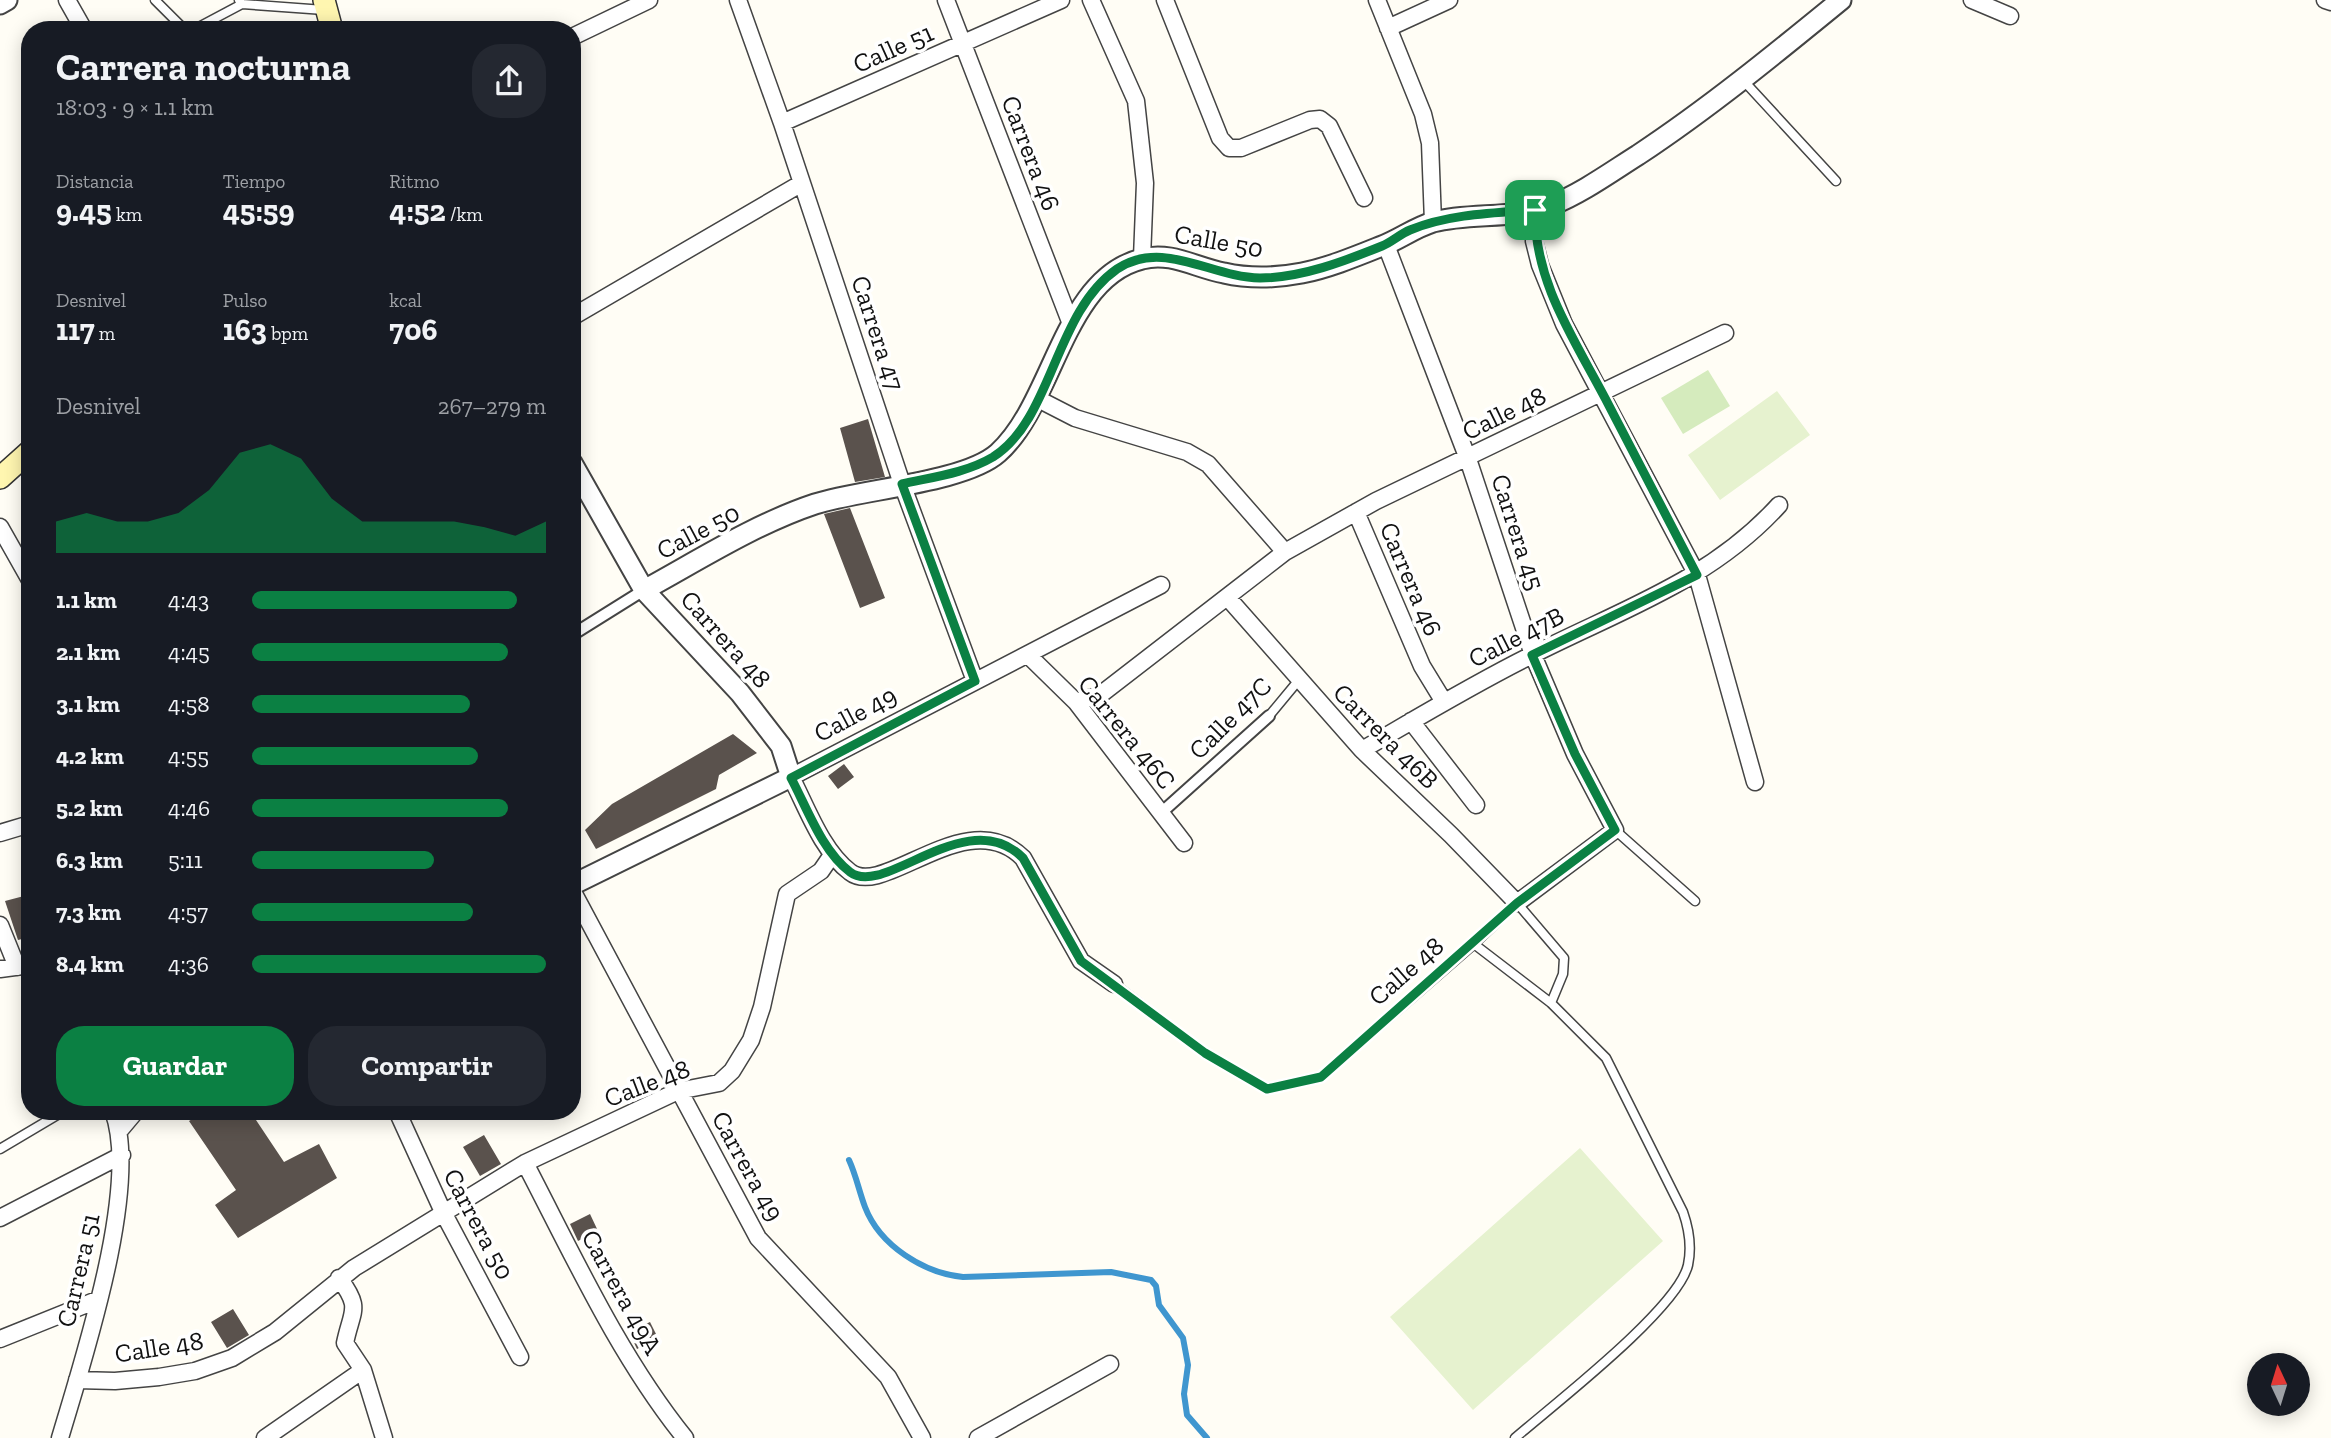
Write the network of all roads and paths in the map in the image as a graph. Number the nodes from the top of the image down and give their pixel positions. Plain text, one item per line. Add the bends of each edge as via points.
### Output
1 (7, 0) edge
2 (67, 0) edge
3 (155, 0) edge
4 (649, 0) edge
5 (738, 0) edge
6 (946, 0) edge
7 (1060, 0) edge
8 (1091, 0) edge
9 (1165, 0) edge
10 (1377, 0) edge
11 (1449, 0) edge
12 (1841, 0) edge
13 (1972, 0) edge
14 (2325, 0) edge
15 (240, 2) edge
16 (2331, 2) edge
17 (0, 4) edge
18 (327, 13) edge
19 (2010, 16) dead end
20 (79, 21) edge
21 (176, 21) edge
22 (208, 21) edge
23 (1388, 28) junction
24 (581, 33) edge
25 (963, 44) junction
26 (1742, 79) junction
27 (782, 123) junction
28 (1836, 181) dead end
29 (802, 183) junction
30 (1364, 198) dead end
31 (1535, 210) junction
32 (1433, 222) junction
33 (1385, 245) junction
34 (1142, 258) junction
35 (581, 312) edge
36 (1071, 324) junction
37 (1725, 333) dead end
38 (1602, 392) junction
39 (1038, 399) junction
40 (21, 459) edge
41 (1468, 459) junction
42 (0, 478) edge
43 (581, 479) edge
44 (902, 484) junction
45 (1779, 505) dead end
46 (1356, 512) junction
47 (0, 527) edge
48 (1285, 552) junction
49 (21, 564) edge
50 (1697, 575) junction
51 (1161, 585) dead end
52 (644, 590) junction
53 (1228, 598) junction
54 (581, 629) edge
55 (1028, 655) junction
56 (1532, 655) junction
57 (975, 681) junction
58 (1298, 681) junction
59 (1076, 702) junction
60 (1444, 702) junction
61 (1269, 716) joint
62 (1410, 721) junction
63 (1362, 750) junction
64 (791, 778) junction
65 (1755, 782) dead end
66 (1476, 805) dead end
67 (1161, 813) junction
68 (21, 827) edge
69 (1615, 830) junction
70 (0, 833) edge
71 (1184, 843) dead end
72 (832, 855) junction
73 (581, 883) edge
74 (1695, 901) dead end
75 (1517, 903) junction
76 (581, 904) edge
77 (0, 925) edge
78 (1474, 944) junction
79 (21, 960) edge
80 (21, 967) edge
81 (0, 969) edge
82 (1114, 984) joint
83 (1551, 1003) junction
84 (678, 1091) junction
85 (49, 1120) edge
86 (116, 1120) edge
87 (128, 1120) edge
88 (401, 1120) edge
89 (120, 1130) junction
90 (0, 1149) edge
91 (122, 1155) junction
92 (525, 1163) junction
93 (443, 1214) junction
94 (0, 1218) edge
95 (339, 1278) junction
96 (97, 1300) junction
97 (0, 1339) edge
98 (520, 1357) dead end
99 (1110, 1364) dead end
100 (363, 1370) junction
101 (77, 1380) junction
102 (60, 1438) edge
103 (265, 1438) edge
104 (384, 1438) edge
105 (685, 1438) edge
106 (922, 1438) edge
107 (978, 1438) edge
108 (1515, 1438) edge

1 - 17 street
2 - 20 street
3 - 21 lane
4 - 24 street
5 - 27 street, Carrera 47
6 - 25 street, Carrera 46
7 - 25 street, Calle 51
8 - 34 street via 1136,101 1146,183
9 - 30 street via 1220,138 1229,148 1241,148 1320,119 1329,126
10 - 23 street
11 - 23 street
12 - 26 street, Calle 50
13 - 19 street
14 - 16 street
15 - 18 lane
15 - 22 lane
23 - 32 street via 1430,143
25 - 27 street, Calle 51
25 - 36 street, Carrera 46
26 - 28 lane
26 - 31 street, Calle 50 via 1610,173
27 - 29 street, Carrera 47
29 - 35 street
29 - 44 street, Carrera 47
31 - 32 street, Calle 50
31 - 38 street via 1534,241 1540,265 1564,324
32 - 33 street, Calle 50
33 - 34 street, Calle 50 via 1304,273 1260,278 1222,273 1170,257
33 - 41 street, Carrera 45
34 - 36 street, Calle 50 via 1118,269 1096,288
36 - 39 street, Calle 50
37 - 38 street, Calle 48
38 - 41 street, Calle 48
38 - 50 street
39 - 44 street, Calle 50 via 996,455 970,469
39 - 48 street via 1074,418 1187,453 1208,464
40 - 42 main road
41 - 46 street, Calle 48
41 - 56 street, Carrera 45
43 - 52 street, Carrera 48
44 - 52 street, Calle 50 via 817,503
44 - 57 street, Carrera 47
45 - 50 street, Calle 47B via 1752,534
46 - 48 street, Calle 48
46 - 60 street, Carrera 46 via 1422,666
47 - 49 street
48 - 53 street, Calle 48
50 - 56 street, Calle 47B
50 - 65 street
51 - 55 street, Calle 49
52 - 54 street, Calle 50
52 - 64 street, Carrera 48 via 740,693 781,746
53 - 58 street, Carrera 46B
53 - 59 street, Calle 48 via 1100,695
55 - 57 street, Calle 49
55 - 59 street, Carrera 46C
56 - 60 street, Calle 47B
56 - 69 street, Carrera 45 via 1575,754
57 - 64 street, Calle 49
58 - 61 lane, Calle 47C
58 - 63 street, Carrera 46B
59 - 67 street, Carrera 46C
60 - 62 street, Calle 47B
61 - 67 street, Calle 47C
62 - 63 street, Calle 47B
62 - 66 street
63 - 75 street, Carrera 46B
64 - 72 street, Carrera 48
64 - 73 street, Calle 49
67 - 71 street, Carrera 46C
68 - 70 street
69 - 74 lane
69 - 75 street
72 - 82 street via 852,875 874,877 963,841 1012,846 1081,961
72 - 84 street, Calle 48 via 821,871 787,894 783,902 762,1007 751,1040 732,1071 719,1083
75 - 78 lane
75 - 83 lane via 1564,958
76 - 84 street, Carrera 49
77 - 79 street
78 - 82 lane, Calle 48 via 1321,1077 1267,1089 1205,1053
78 - 83 lane, Calle 48
80 - 81 street
83 - 108 lane, Calle 48 via 1606,1058 1683,1212 1690,1246 1688,1267 1641,1329
84 - 92 street, Calle 48
84 - 106 street, Carrera 49 via 758,1238 888,1377
85 - 90 lane
86 - 89 street, Carrera 51
87 - 89 street
88 - 93 street, Carrera 50
89 - 91 street, Carrera 51
91 - 94 street
91 - 96 street, Carrera 51 via 119,1206
92 - 93 street, Calle 48
92 - 105 street, Carrera 49A via 589,1286 649,1389
93 - 95 street, Calle 48
93 - 98 street, Carrera 50
95 - 100 street via 355,1300 345,1343
95 - 101 street, Calle 48 via 275,1332 232,1358 159,1377
96 - 97 street
96 - 101 street, Carrera 51
99 - 107 street
100 - 103 street
100 - 104 street
101 - 102 street, Carrera 51

